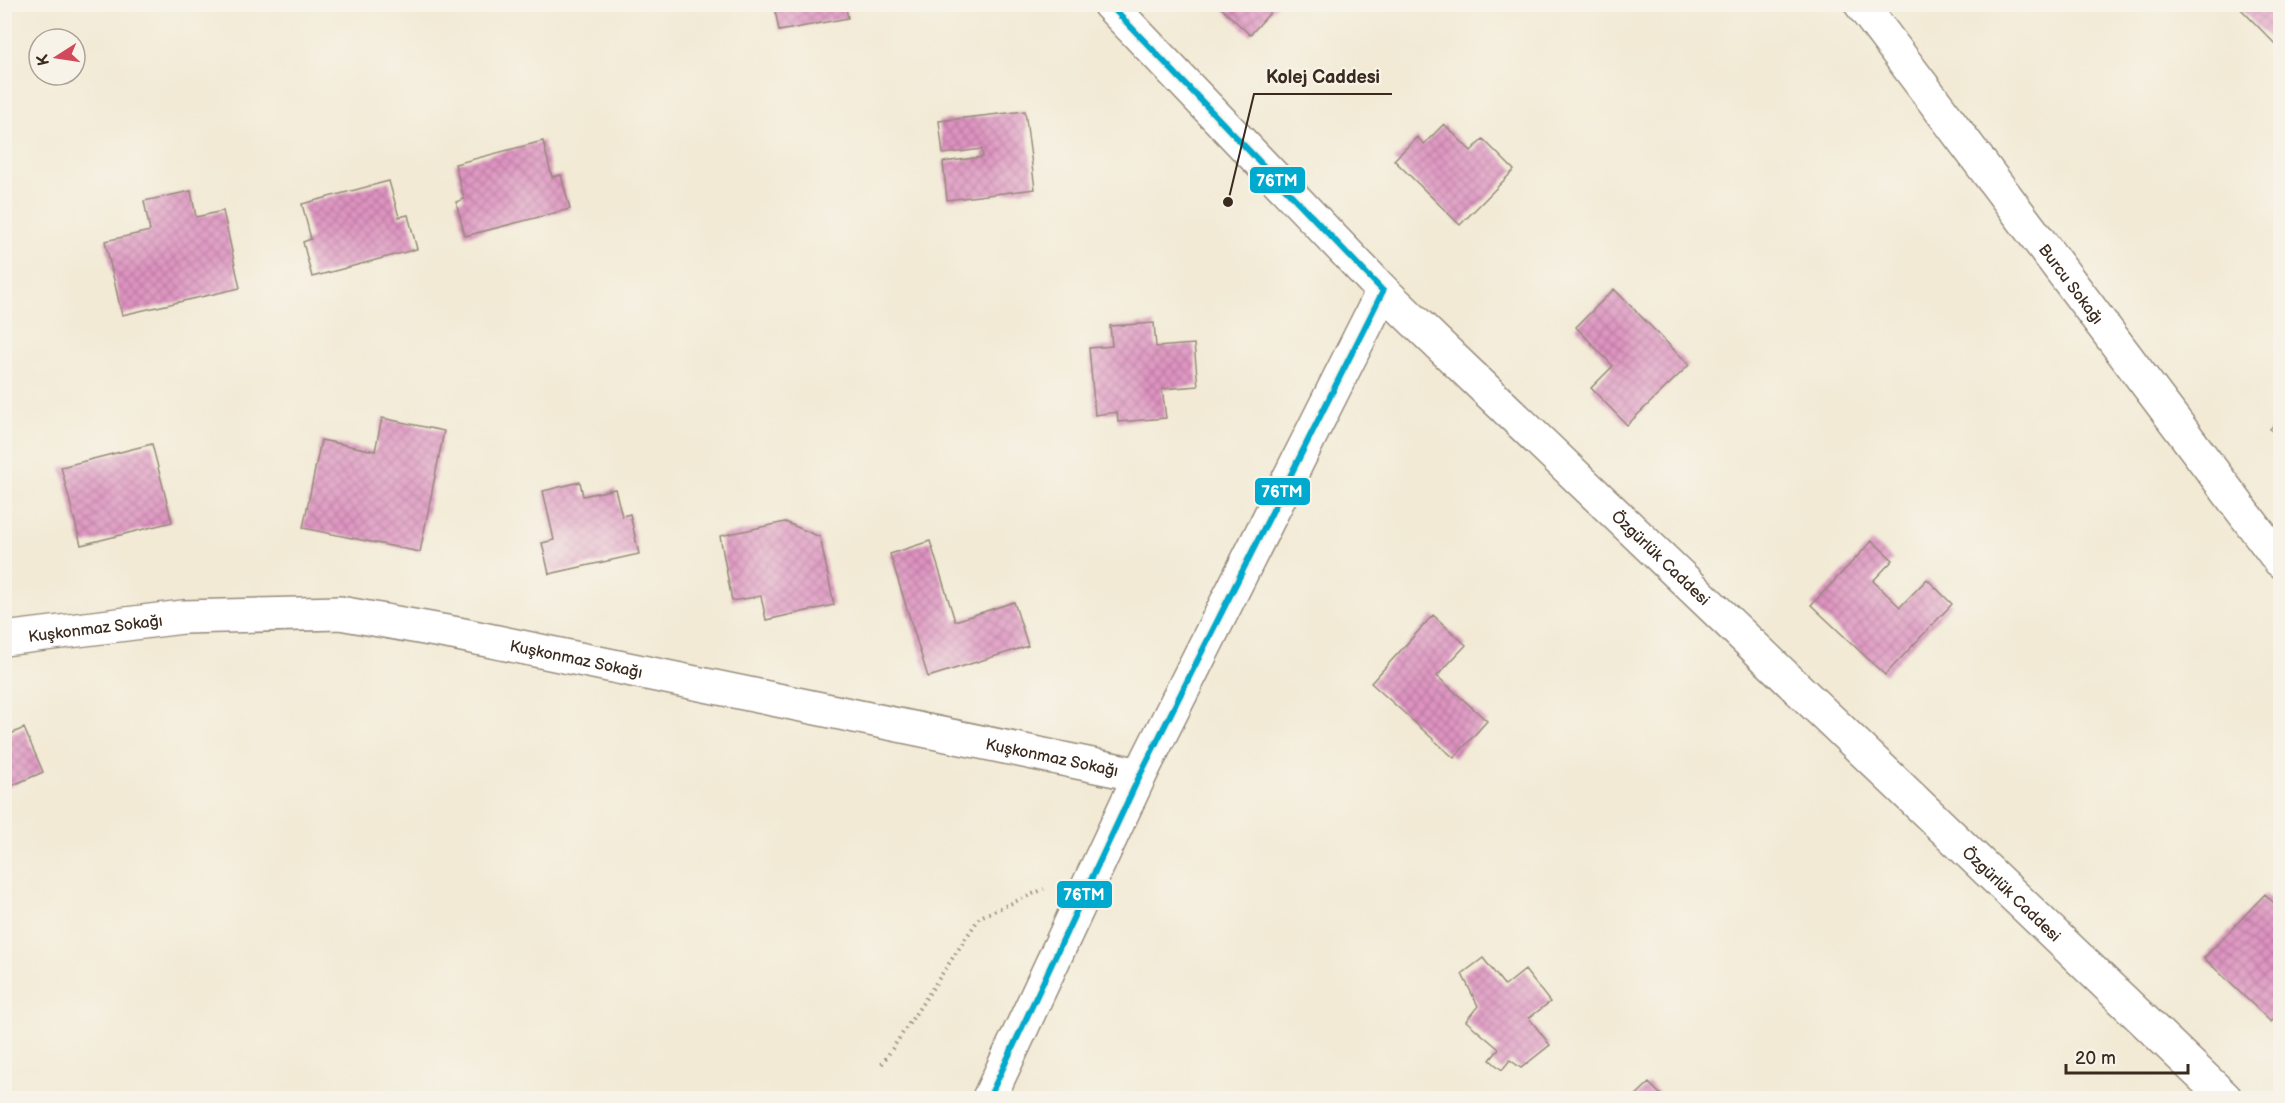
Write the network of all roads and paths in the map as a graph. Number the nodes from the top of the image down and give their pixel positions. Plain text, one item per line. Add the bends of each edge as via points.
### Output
1 (1109, 4) edge
2 (1862, 4) edge
3 (1383, 291) junction
4 (2280, 561) edge
5 (4, 639) edge
6 (1140, 775) junction
7 (1097, 866) junction
8 (882, 1064) dead end
9 (989, 1098) edge
10 (2225, 1098) edge

1 - 3 street, Özgürlük Caddesi
2 - 4 street, Burcu Sokağı
3 - 6 street
3 - 10 street, Özgürlük Caddesi
5 - 6 street, Kuşkonmaz Sokağı via 183,617 340,613 458,633
6 - 7 street
7 - 8 path via 980,917
7 - 9 street

